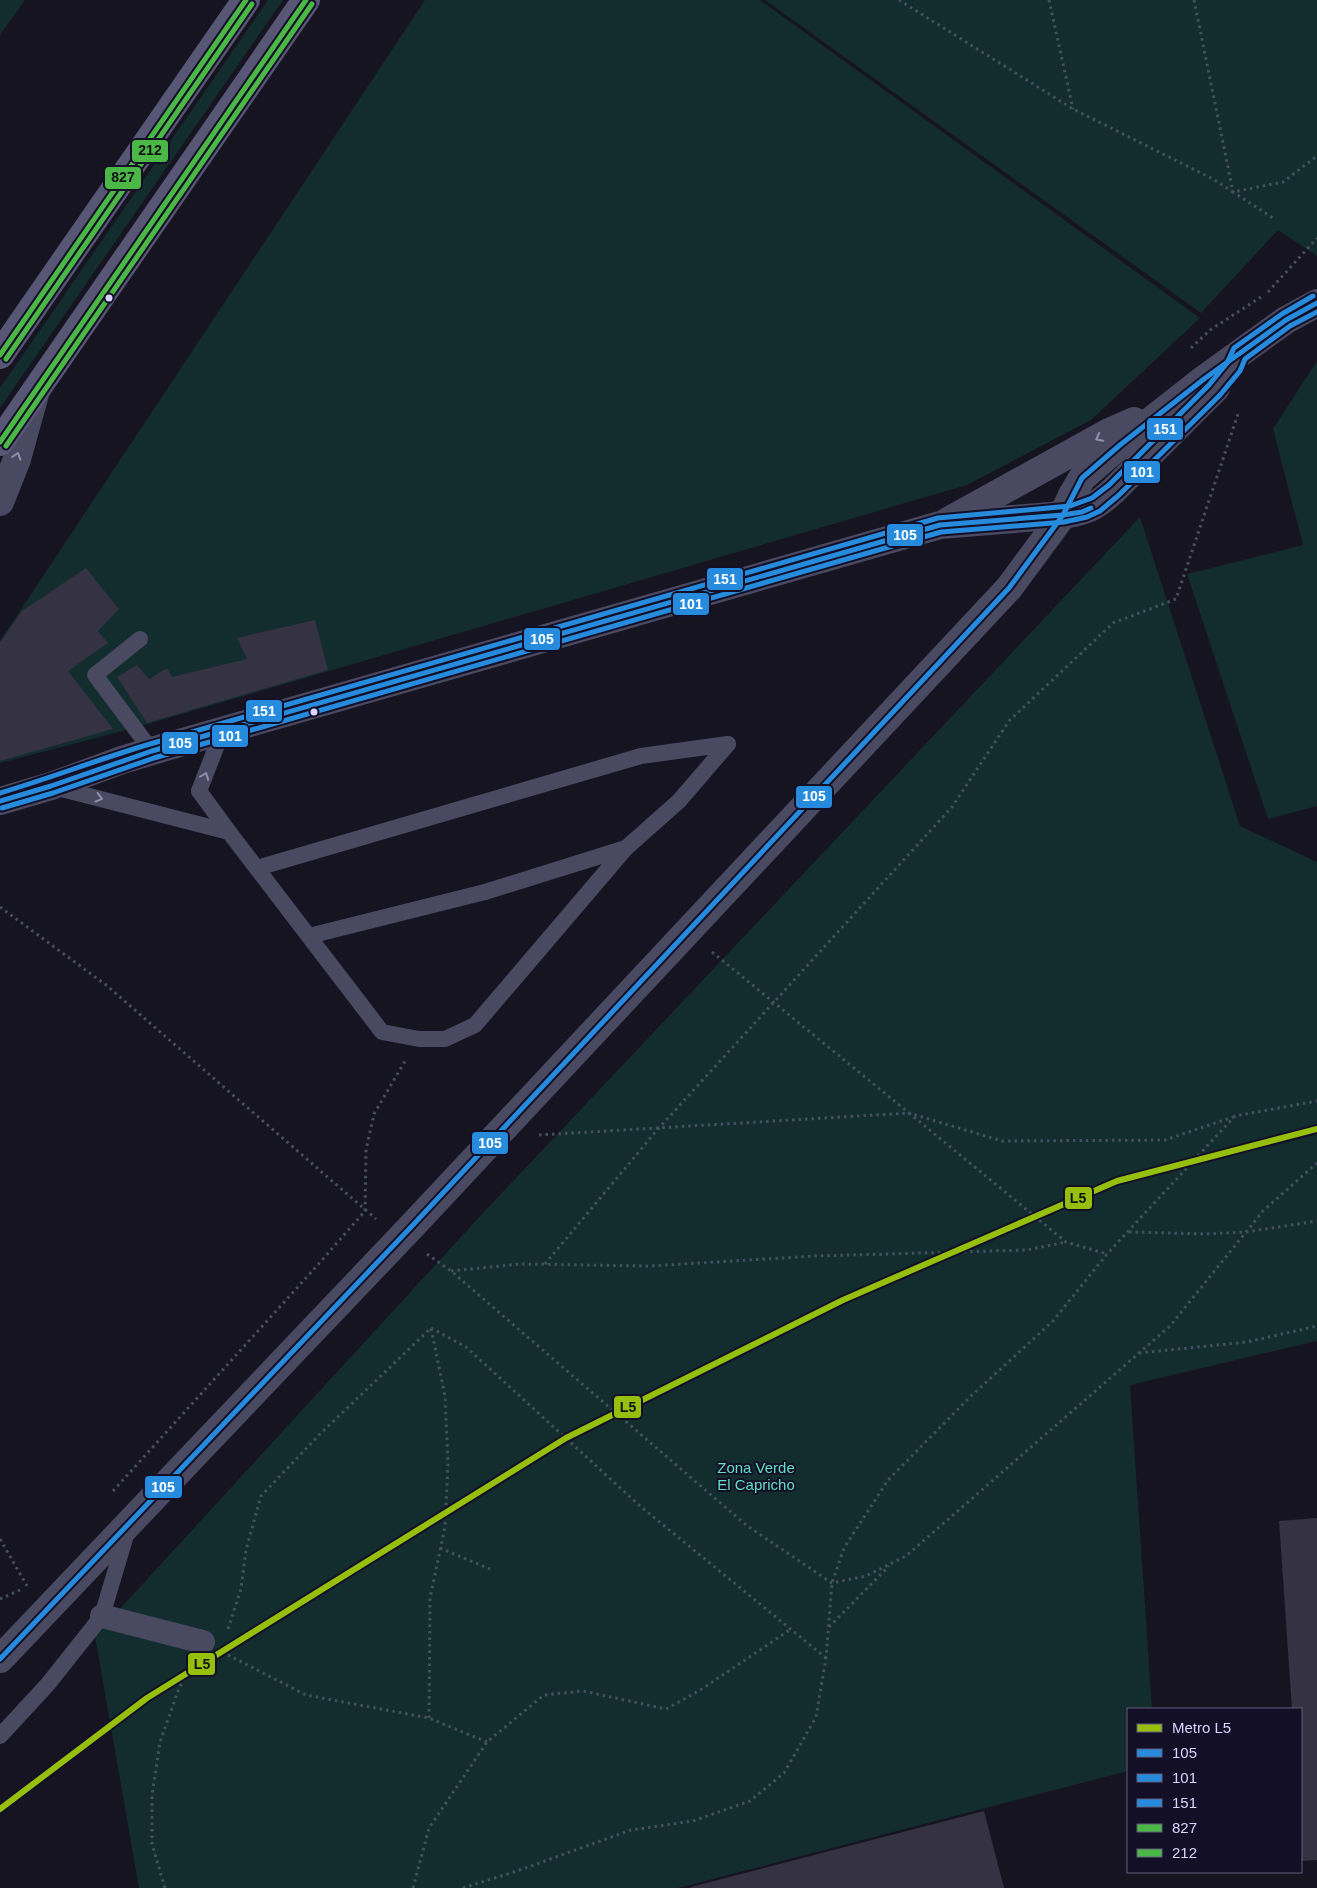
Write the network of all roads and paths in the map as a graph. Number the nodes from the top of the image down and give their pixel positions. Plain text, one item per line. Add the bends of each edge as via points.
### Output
1 (246, 0) edge
2 (306, 0) edge
3 (899, 0) edge
4 (1049, 0) edge
5 (1194, 0) edge
6 (1073, 108) junction
7 (1317, 156) edge
8 (1233, 192) junction
9 (1276, 220) dead end
10 (1317, 238) edge
11 (1317, 303) edge
12 (1190, 349) dead end
13 (1239, 354) junction
14 (0, 355) edge
15 (36, 390) junction
16 (1175, 402) junction
17 (1240, 406) dead end
18 (0, 442) edge
19 (0, 502) edge
20 (1063, 515) junction
21 (940, 525) junction
22 (140, 639) dead end
23 (222, 732) junction
24 (152, 751) junction
25 (122, 760) junction
26 (0, 782) edge
27 (52, 786) junction
28 (0, 801) edge
29 (229, 832) junction
30 (626, 848) junction
31 (257, 868) junction
32 (0, 907) edge
33 (309, 936) junction
34 (710, 950) dead end
35 (774, 1002) junction
36 (419, 1039) junction
37 (1317, 1101) edge
38 (909, 1113) junction
39 (1235, 1116) junction
40 (658, 1128) junction
41 (536, 1136) dead end
42 (1317, 1163) edge
43 (365, 1211) junction
44 (1317, 1221) edge
45 (380, 1222) dead end
46 (1129, 1232) junction
47 (1246, 1232) junction
48 (1066, 1242) junction
49 (419, 1249) dead end
50 (1107, 1254) junction
51 (545, 1264) junction
52 (451, 1271) junction
53 (1317, 1326) edge
54 (431, 1328) junction
55 (1139, 1353) junction
56 (108, 1498) dead end
57 (129, 1522) junction
58 (0, 1539) edge
59 (440, 1548) junction
60 (891, 1564) junction
61 (490, 1569) dead end
62 (34, 1579) dead end
63 (832, 1583) junction
64 (27, 1587) junction
65 (0, 1598) edge
66 (102, 1616) junction
67 (828, 1628) junction
68 (791, 1630) junction
69 (212, 1647) junction
70 (826, 1658) junction
71 (0, 1659) edge
72 (429, 1718) junction
73 (0, 1736) edge
74 (487, 1742) junction
75 (165, 1888) edge
76 (413, 1888) edge
77 (463, 1888) edge

1 - 14 main road
2 - 15 main road
3 - 6 path
4 - 6 path
5 - 8 path
6 - 8 path
7 - 8 path via 1283,182
8 - 9 path
10 - 12 path via 1269,292 1210,330
11 - 13 street via 1286,320
13 - 16 street
13 - 20 street via 1234,367 1215,390 1114,490 1082,512
15 - 18 main road
19 -> 15 street via 17,459
16 - 20 street via 1082,478
16 -> 21 street via 1109,432
17 - 35 path via 1176,599 1113,623 1009,721 952,807
20 - 21 street
20 - 57 street via 1009,588 412,1226
21 - 23 street
22 - 24 lane via 95,676
23 - 24 street
29 -> 23 lane via 199,790
24 - 25 street
25 - 26 street
25 - 27 street
27 - 28 street
27 -> 29 lane
29 - 31 lane
30 - 31 lane via 679,801 728,744 641,756
30 - 33 lane via 485,892
30 - 36 lane via 474,1025 445,1039
31 - 33 lane
32 - 43 path via 106,985
33 - 36 lane via 382,1032
34 - 35 path
35 - 38 path
35 - 40 path
36 - 43 path via 374,1114 366,1150
37 - 39 path
38 - 39 path via 1002,1141 1165,1140
38 - 40 path
38 - 48 path
39 - 46 path
40 - 41 path
40 - 51 path
42 - 47 path via 1263,1211
43 - 45 path
43 - 56 path
44 - 47 path
46 - 47 path
46 - 50 path
47 - 55 path via 1170,1326
48 - 50 path
48 - 51 path via 1027,1250 816,1256 649,1266
49 - 52 path
50 - 63 path via 1053,1321 970,1397 888,1480 844,1548
51 - 52 path
52 - 63 path via 746,1525
53 - 55 path via 1247,1342
54 - 59 path via 445,1396 448,1463 445,1527
54 - 68 path via 466,1347 640,1506
54 - 69 path via 320,1434 261,1496 246,1550 241,1589
55 - 60 path via 906,1556
57 - 66 lane
57 - 71 street
58 - 64 path
59 - 61 path
59 - 72 path via 430,1598
60 - 63 path via 866,1576
60 - 67 path
62 - 64 path
63 - 67 path
64 - 65 path
66 - 69 street
66 - 73 lane via 48,1684
67 - 70 path
68 - 70 path
68 - 74 path via 666,1709 582,1691 544,1695
69 - 72 path via 306,1695
69 - 75 path via 179,1688 160,1742 152,1794 152,1844
70 - 77 path via 816,1718 784,1773 750,1801 693,1821 631,1830
72 - 74 path
74 - 76 path via 429,1828

